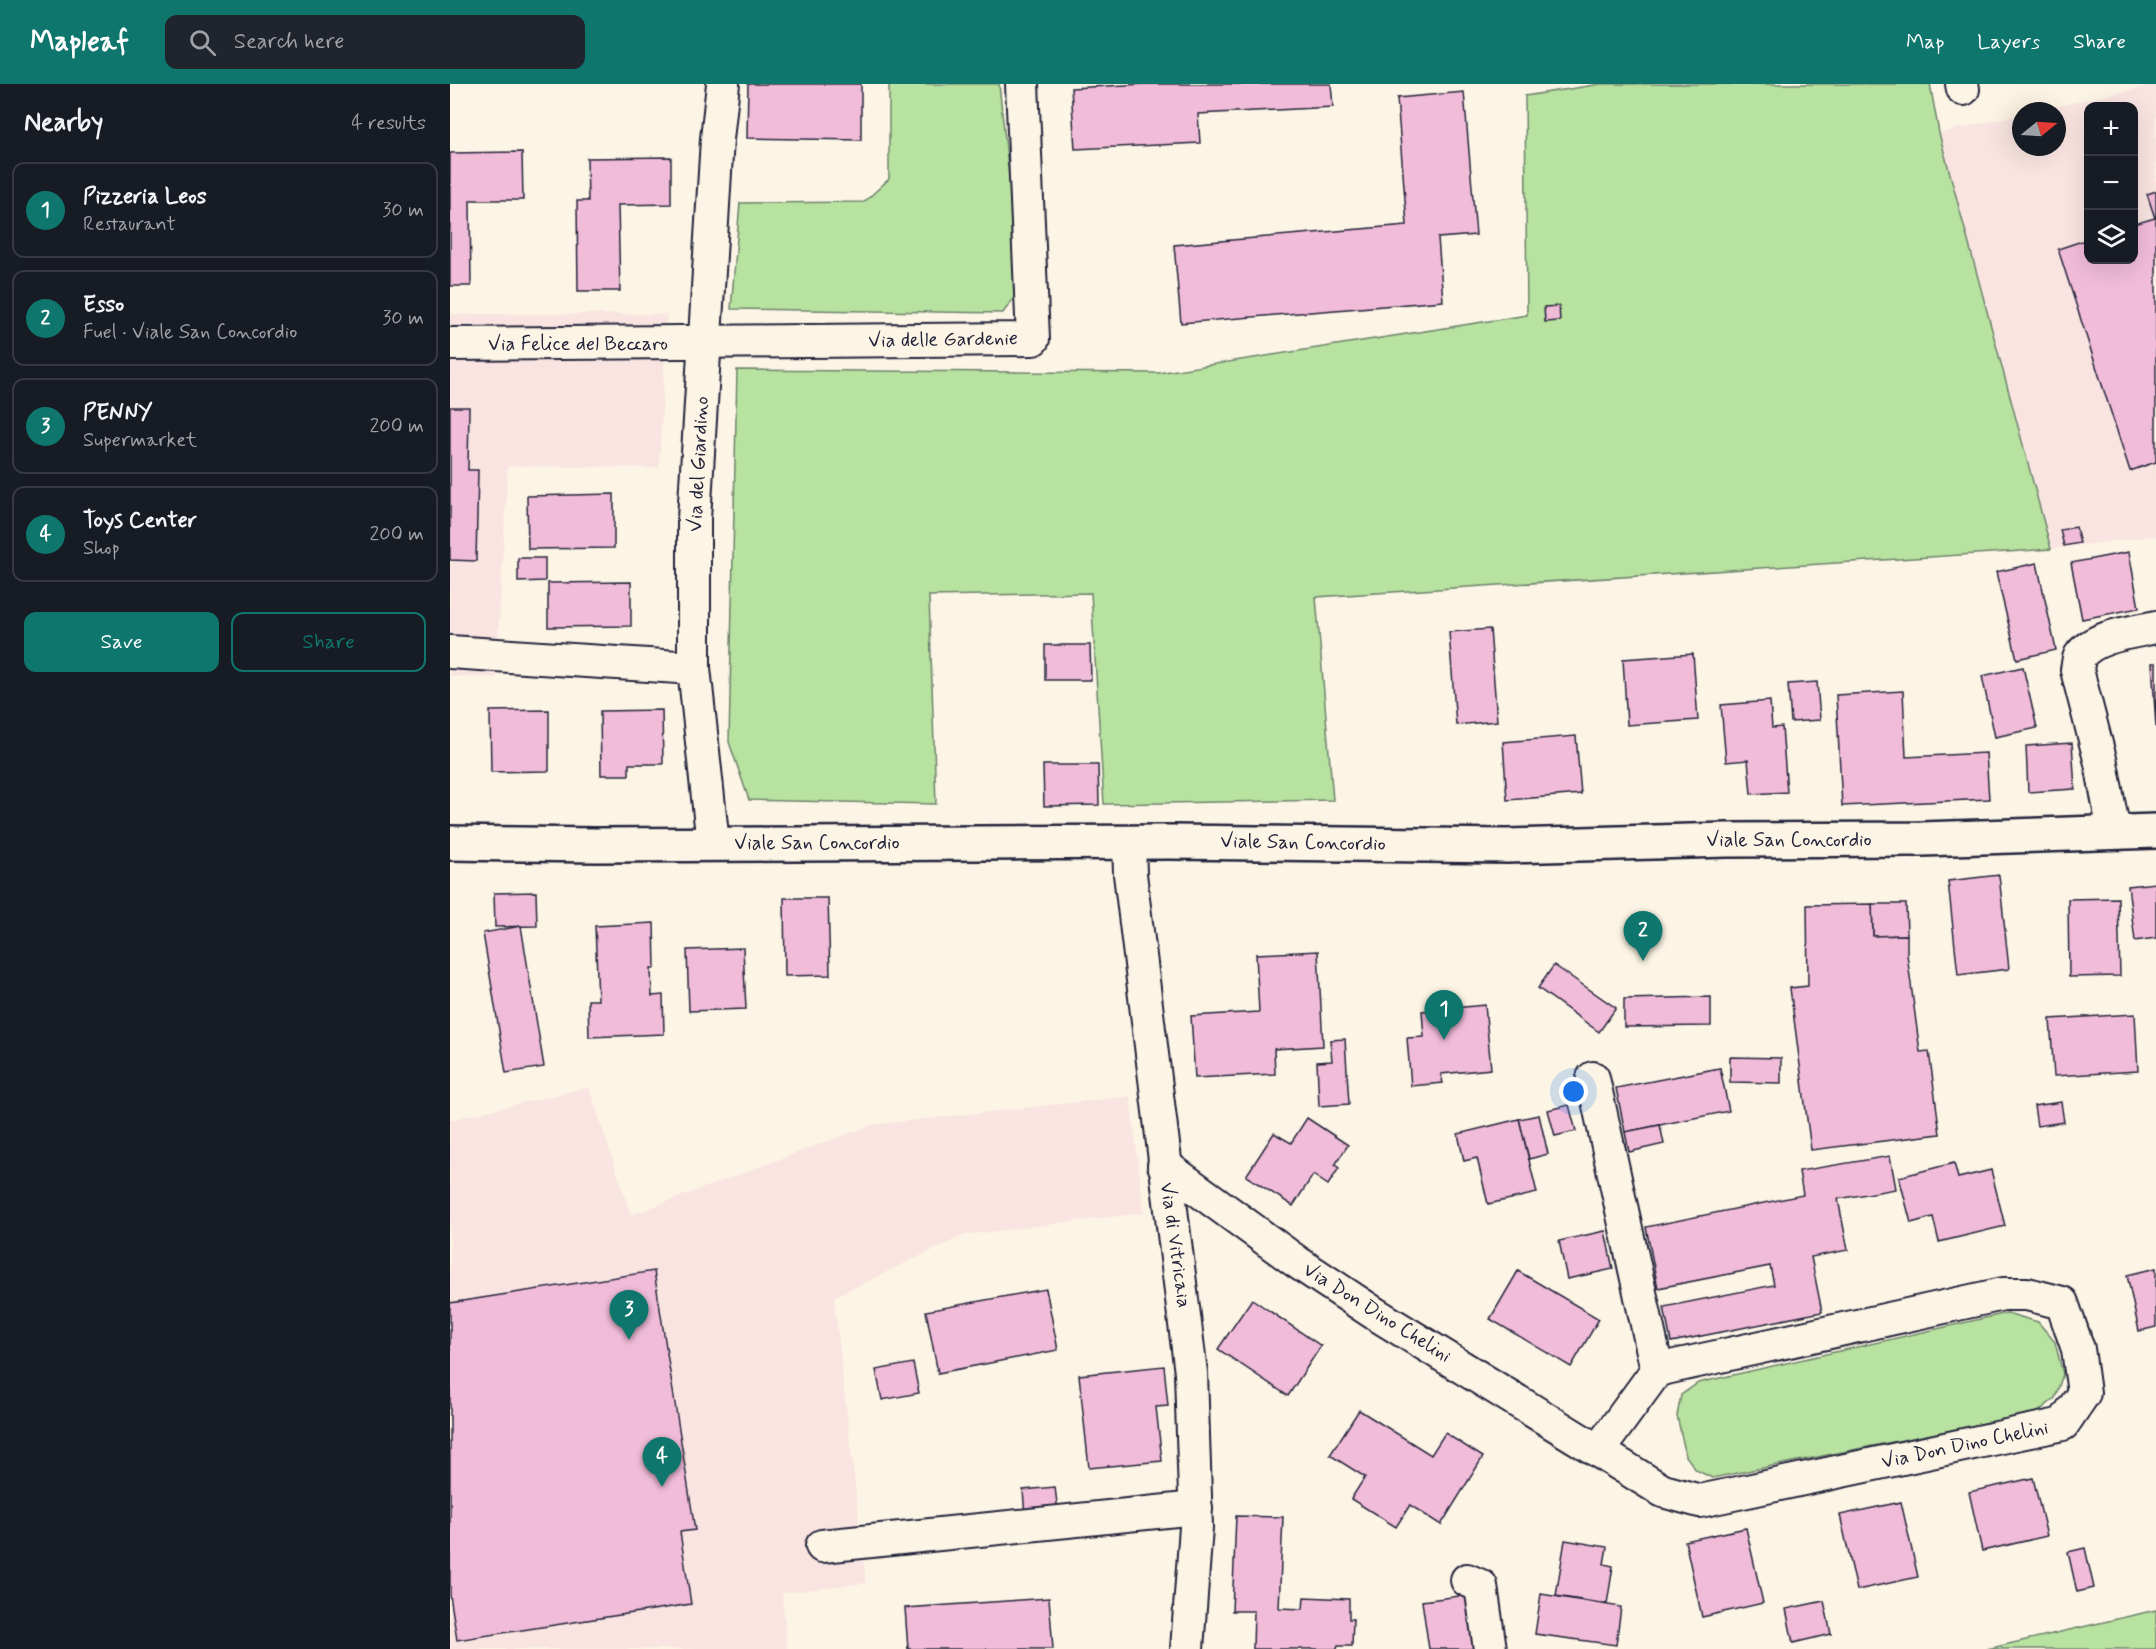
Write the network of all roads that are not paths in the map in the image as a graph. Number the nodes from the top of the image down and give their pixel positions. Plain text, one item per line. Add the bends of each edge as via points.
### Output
1 (723, 84) edge
2 (1022, 84) edge
3 (706, 343) junction
4 (450, 344) edge
5 (2156, 627) edge
6 (450, 652) edge
7 (694, 668) junction
8 (2156, 831) edge
9 (2114, 832) junction
10 (1128, 842) junction
11 (450, 843) edge
12 (713, 844) junction
13 (1593, 1078) dead end
14 (1164, 1165) junction
15 (1657, 1370) junction
16 (1598, 1451) junction
17 (1196, 1518) junction
18 (824, 1553) dead end
19 (1467, 1580) dead end
20 (1187, 1649) edge
21 (1490, 1649) edge

1 - 3 street, Via del Giardino
2 - 3 street, Via delle Gardenie via 1033,339
3 - 4 street, Via Felice del Beccaro
3 - 7 street, Via del Giardino via 694,519
5 - 9 street via 2103,639 2079,657 2077,670
6 - 7 street
7 - 12 street, Via del Giardino
8 - 9 main road, Viale San Concordio
9 - 10 main road, Viale San Concordio via 1507,846
10 - 12 main road, Viale San Concordio
10 - 14 street, Via di Vitricaia
11 - 12 main road, Viale San Concordio
13 - 15 street
14 - 16 street, Via Don Dino Chelini via 1297,1262
14 - 17 street, Via di Vitricaia via 1191,1373
15 - 16 street
15 - 16 street, Via Don Dino Chelini via 2003,1294 2027,1294 2062,1303 2078,1349 2084,1394 2063,1424 1700,1501 1663,1491
17 - 18 street
17 - 20 street, Via di Vitricaia
19 - 21 street via 1481,1586

